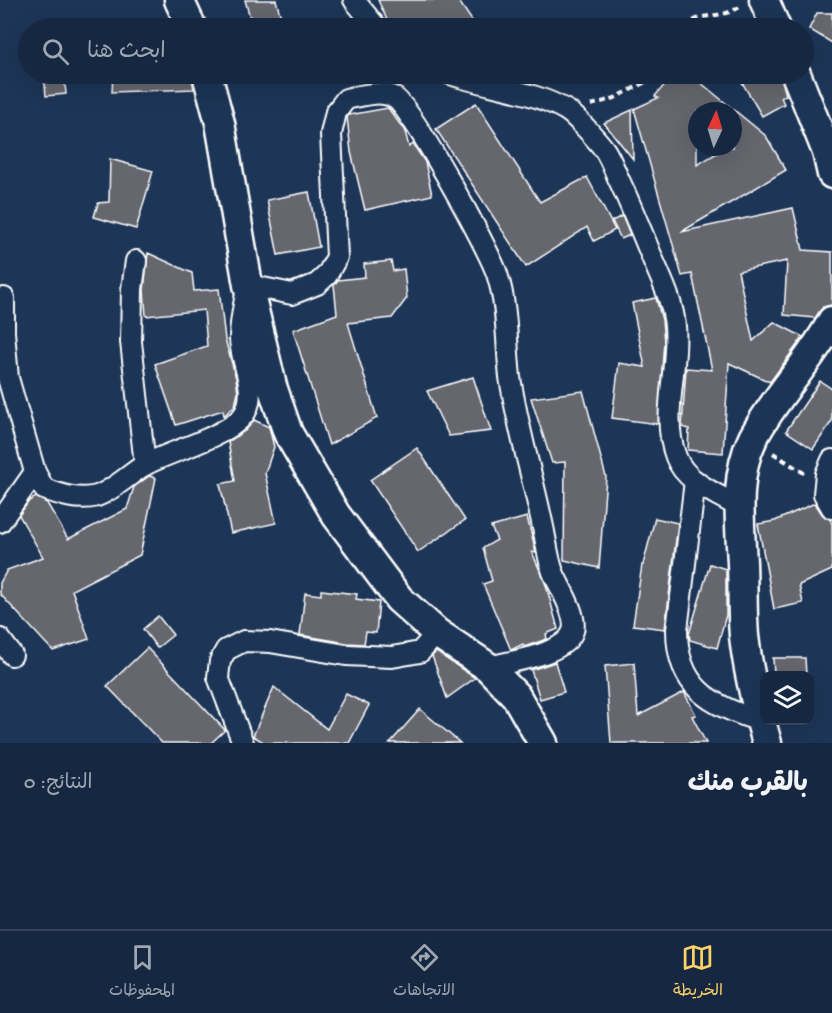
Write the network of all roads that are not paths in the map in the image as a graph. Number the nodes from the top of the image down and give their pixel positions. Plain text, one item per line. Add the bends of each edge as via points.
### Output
1 (180, 0) edge
2 (354, 0) edge
3 (756, 2) edge
4 (188, 18) edge
5 (369, 18) edge
6 (768, 18) edge
7 (210, 84) edge
8 (482, 84) edge
9 (800, 84) edge
10 (832, 174) edge
11 (136, 261) dead end
12 (248, 285) junction
13 (4, 298) dead end
14 (832, 321) edge
15 (832, 460) edge
16 (145, 465) junction
17 (35, 472) junction
18 (695, 481) junction
19 (828, 501) edge
20 (739, 507) junction
21 (0, 522) edge
22 (437, 633) junction
23 (489, 667) junction
24 (764, 732) edge
25 (243, 743) edge
26 (543, 743) edge

1 - 4 main road
2 - 5 street
3 - 6 main road
7 - 12 main road
8 - 18 street via 516,91 568,111 605,150 670,302 675,326 670,434 676,459
9 - 10 main road
11 - 16 street via 131,342
12 - 16 street via 240,323 251,395 246,412 231,427
12 - 22 main road via 272,386 288,433 343,525 399,599
12 - 23 street via 292,294 317,284 327,275 337,257 331,134 336,112 346,99 377,94 393,97 413,121 451,184 497,274 510,378 553,571 569,605 574,630 555,650
13 - 17 street via 8,378
14 - 20 main road via 752,439
15 - 19 street via 826,474
16 - 17 street via 99,496 82,498 44,489
17 - 21 street
18 - 20 street
18 - 24 street via 677,649 692,684
20 - 24 main road via 744,635 753,695
22 - 23 main road
22 - 25 street via 420,652 392,657 346,656 270,642 244,641 226,650 218,677
23 - 26 main road via 516,696

